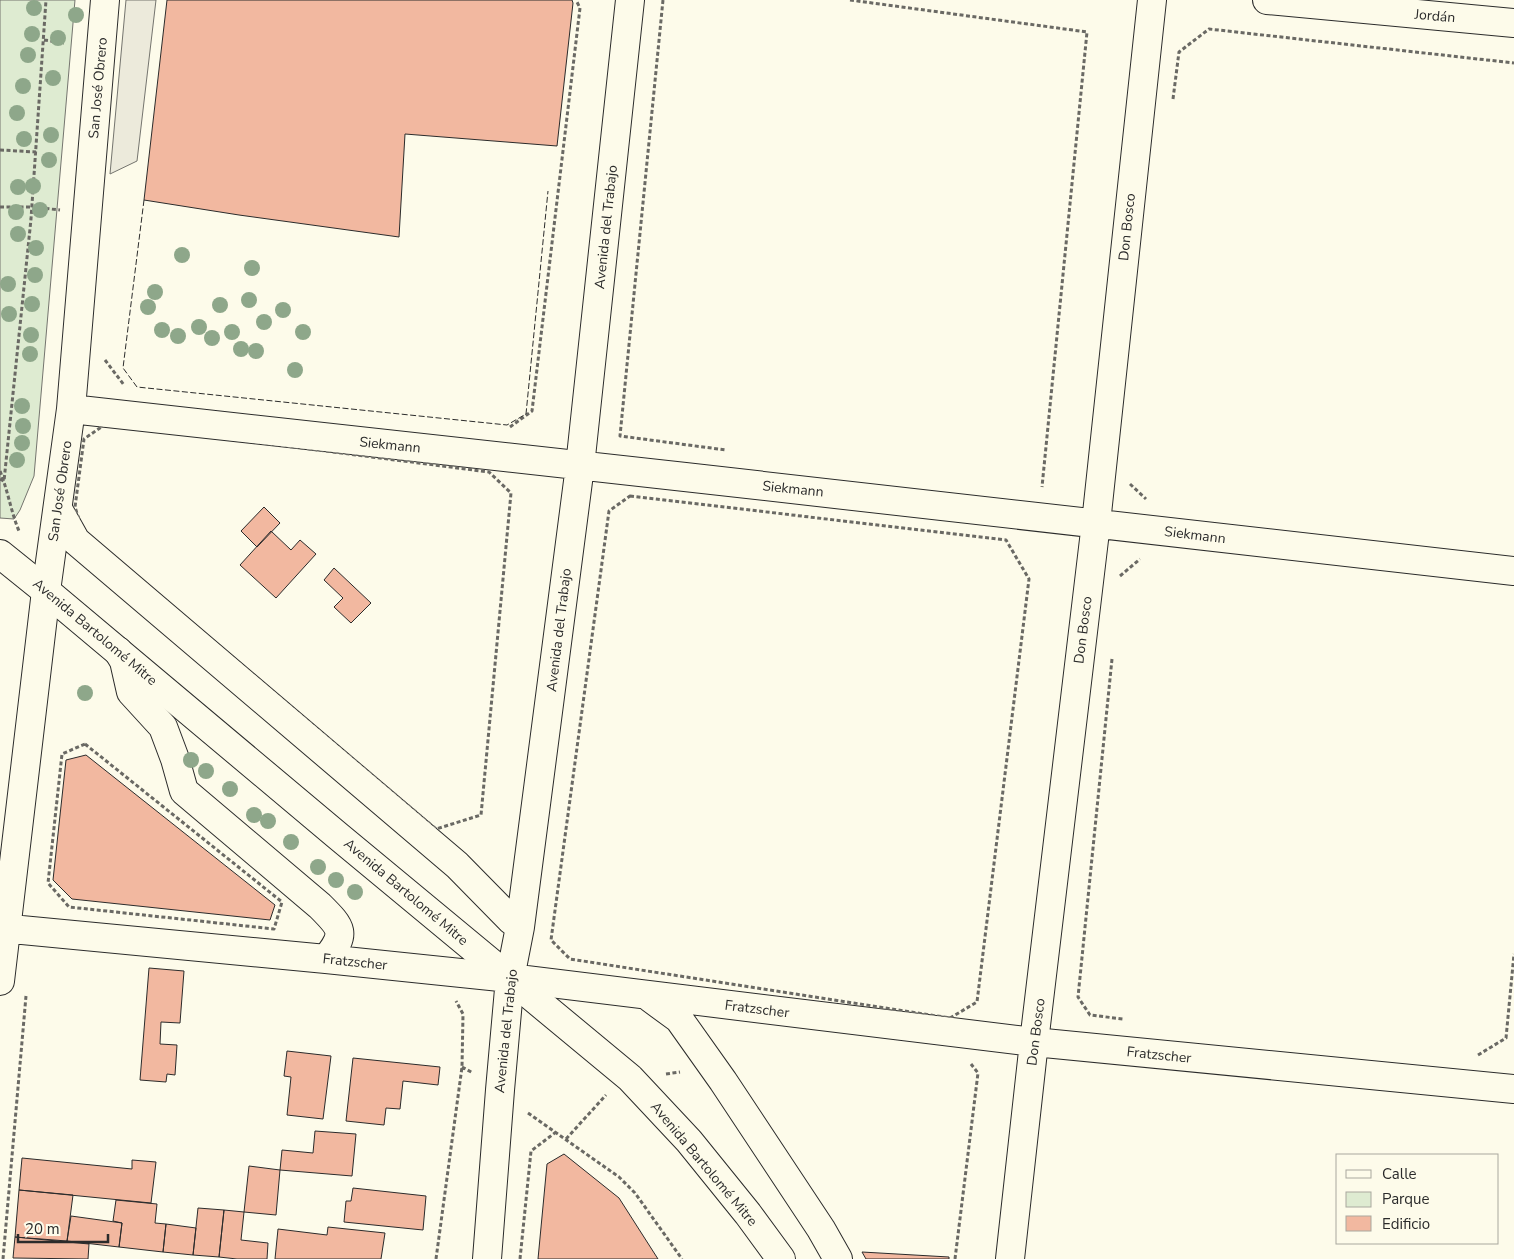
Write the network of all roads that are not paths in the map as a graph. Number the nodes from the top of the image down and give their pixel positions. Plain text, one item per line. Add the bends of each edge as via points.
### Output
1 (106, 0) edge
2 (630, 0) edge
3 (1152, 0) edge
4 (1267, 0) edge
5 (1514, 23) edge
6 (71, 409) junction
7 (580, 466) junction
8 (58, 509) junction
9 (1096, 523) junction
10 (0, 554) edge
11 (1514, 571) edge
12 (46, 590) junction
13 (118, 651) junction
14 (520, 927) junction
15 (3, 928) edge
16 (326, 959) junction
17 (510, 978) junction
18 (0, 981) edge
19 (646, 995) junction
20 (1034, 1042) junction
21 (1514, 1089) edge
22 (487, 1259) edge
23 (781, 1259) edge
24 (838, 1259) edge
25 (1010, 1259) edge

1 - 6 street, San José Obrero
2 - 7 street, Avenida del Trabajo
3 - 9 street, Don Bosco
4 - 5 street, Jordán
6 - 7 street, Siekmann
6 - 8 street, San José Obrero
7 - 9 street, Siekmann
7 - 14 street, Avenida del Trabajo
8 - 12 street, San José Obrero
8 - 14 street via 76,541 457,865
9 - 11 street, Siekmann
9 - 20 street, Don Bosco
10 - 12 street, Avenida Bartolomé Mitre
12 - 13 street, Avenida Bartolomé Mitre
12 - 15 street, San José Obrero
13 - 16 street via 124,661 131,692 163,727 184,791 337,922 340,934 337,946
13 - 17 street, Avenida Bartolomé Mitre
14 - 17 street, Avenida del Trabajo
15 - 16 street, Fratzscher
15 - 18 street, San José Obrero
16 - 17 street, Fratzscher
17 - 19 street, Fratzscher
17 - 22 street, Avenida del Trabajo
17 - 23 street, Avenida Bartolomé Mitre via 630,1078 689,1142
19 - 20 street, Fratzscher
19 - 24 street via 679,1019 729,1089
20 - 21 street, Fratzscher
20 - 25 street, Don Bosco

